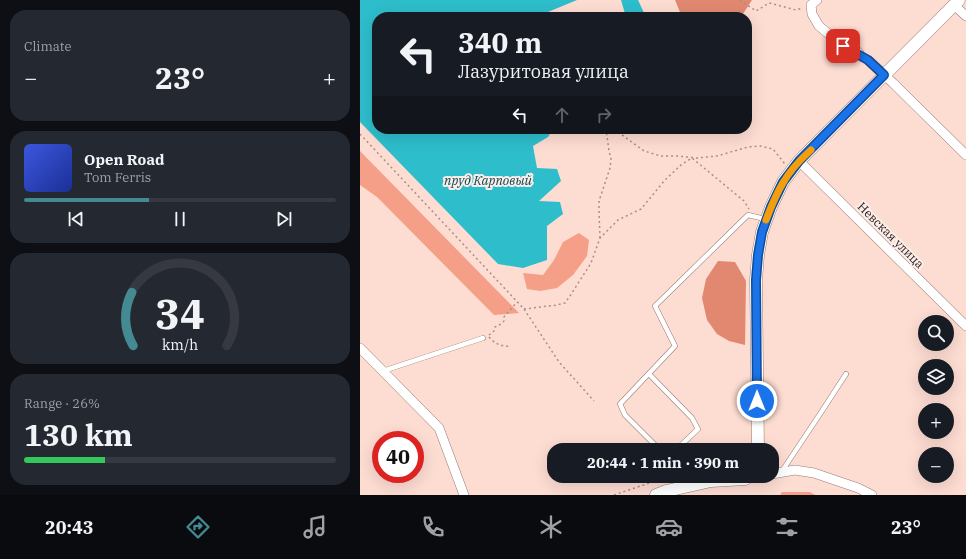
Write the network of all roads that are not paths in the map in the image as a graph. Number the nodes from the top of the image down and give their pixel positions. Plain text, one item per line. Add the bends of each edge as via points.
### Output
1 (957, 2) edge
2 (814, 3) edge
3 (966, 16) edge
4 (844, 35) dead end
5 (868, 60) junction
6 (884, 75) junction
7 (966, 155) edge
8 (799, 161) junction
9 (766, 219) junction
10 (966, 326) edge
11 (483, 338) dead end
12 (360, 348) edge
13 (383, 371) junction
14 (649, 374) junction
15 (846, 374) dead end
16 (653, 443) edge
17 (683, 443) edge
18 (758, 443) edge
19 (779, 470) edge
20 (779, 473) edge
21 (704, 483) edge
22 (464, 495) edge
23 (656, 495) edge
24 (872, 495) edge

1 - 3 street
1 - 6 street
2 - 5 street via 812,14 819,26 843,46
4 - 5 lane
5 - 6 street
6 - 7 street
6 - 8 street
8 - 9 street via 783,182
8 - 10 street, Невская улица
9 - 14 lane via 748,215 655,306 675,346
9 - 18 street via 758,255 756,280
11 - 13 lane
12 - 13 street
13 - 22 street via 439,428
14 - 16 lane via 620,404 626,415
14 - 17 lane via 692,418 698,429
15 - 19 lane
20 - 24 street via 795,470 814,473
21 - 23 street

